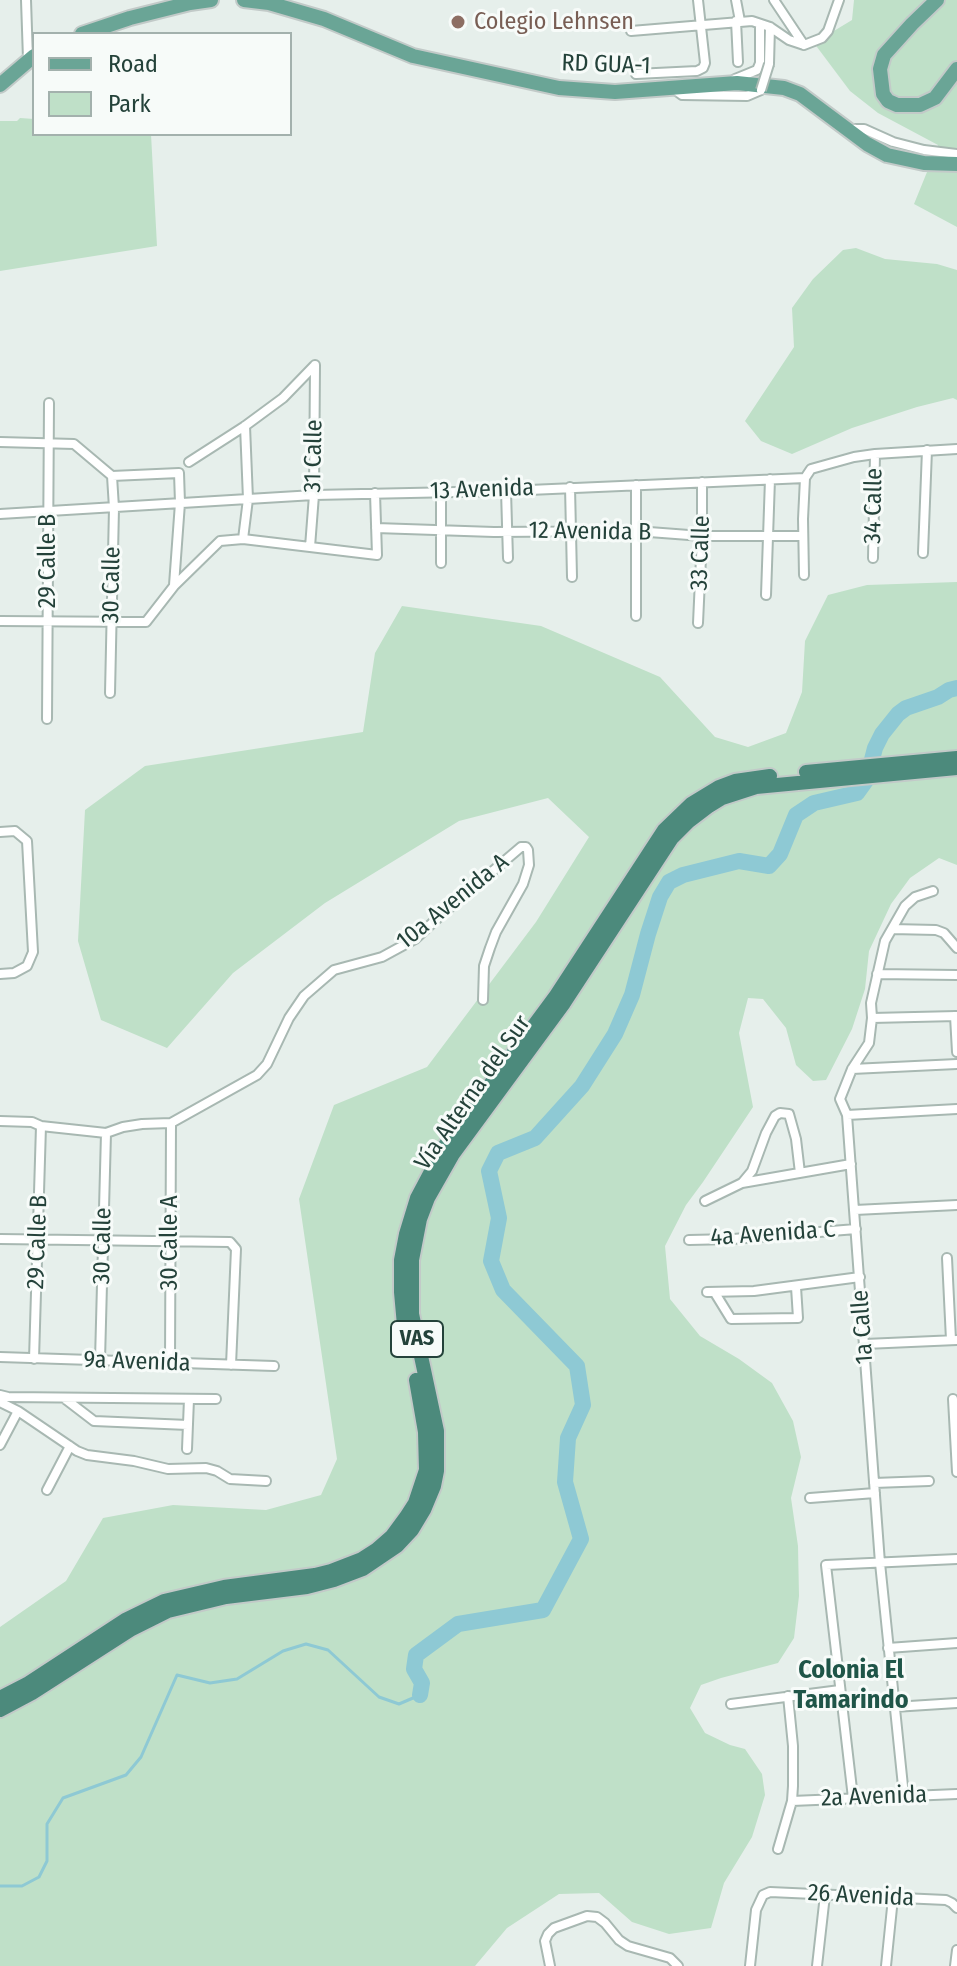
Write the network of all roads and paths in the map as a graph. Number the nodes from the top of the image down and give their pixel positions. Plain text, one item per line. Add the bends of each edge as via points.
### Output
1 (26, 0) edge
2 (211, 0) edge
3 (244, 0) edge
4 (698, 0) edge
5 (736, 0) edge
6 (774, 0) edge
7 (839, 0) edge
8 (937, 0) edge
9 (738, 21) junction
10 (702, 26) junction
11 (765, 26) junction
12 (631, 31) dead end
13 (88, 32) edge
14 (804, 45) junction
15 (31, 58) edge
16 (738, 62) dead end
17 (957, 69) edge
18 (636, 74) dead end
19 (0, 85) edge
20 (715, 85) junction
21 (673, 88) junction
22 (847, 129) junction
23 (957, 154) edge
24 (957, 164) edge
25 (49, 403) dead end
26 (245, 426) junction
27 (0, 442) edge
28 (48, 443) junction
29 (957, 449) edge
30 (927, 450) junction
31 (875, 454) junction
32 (189, 462) dead end
33 (112, 476) junction
34 (805, 478) junction
35 (770, 479) junction
36 (702, 482) junction
37 (636, 485) junction
38 (570, 487) junction
39 (506, 491) junction
40 (441, 492) junction
41 (375, 493) junction
42 (314, 495) junction
43 (248, 499) junction
44 (180, 503) junction
45 (114, 508) junction
46 (48, 510) junction
47 (0, 514) edge
48 (376, 528) junction
49 (441, 531) junction
50 (508, 531) junction
51 (571, 531) junction
52 (636, 531) junction
53 (702, 536) junction
54 (768, 536) junction
55 (803, 536) junction
56 (243, 539) junction
57 (310, 547) junction
58 (923, 553) dead end
59 (508, 558) dead end
60 (873, 558) dead end
61 (441, 563) dead end
62 (804, 575) dead end
63 (572, 577) dead end
64 (174, 586) junction
65 (766, 595) dead end
66 (636, 616) dead end
67 (0, 621) edge
68 (48, 621) junction
69 (112, 622) junction
70 (698, 623) dead end
71 (110, 693) dead end
72 (47, 719) dead end
73 (957, 758) edge
74 (957, 768) edge
75 (888, 770) junction
76 (0, 832) edge
77 (933, 891) dead end
78 (892, 929) junction
79 (957, 948) edge
80 (0, 974) edge
81 (877, 974) junction
82 (957, 975) edge
83 (483, 1000) dead end
84 (956, 1016) edge
85 (872, 1018) junction
86 (957, 1052) edge
87 (957, 1064) edge
88 (852, 1069) junction
89 (957, 1109) edge
90 (847, 1115) junction
91 (0, 1121) edge
92 (171, 1123) junction
93 (41, 1126) junction
94 (106, 1133) junction
95 (851, 1164) junction
96 (800, 1173) junction
97 (742, 1183) junction
98 (705, 1201) dead end
99 (957, 1205) edge
100 (855, 1210) junction
101 (856, 1229) junction
102 (0, 1239) edge
103 (38, 1239) junction
104 (103, 1240) junction
105 (689, 1240) dead end
106 (170, 1241) junction
107 (947, 1258) dead end
108 (860, 1277) junction
109 (796, 1287) junction
110 (954, 1340) edge
111 (865, 1344) junction
112 (0, 1357) edge
113 (34, 1359) junction
114 (100, 1360) junction
115 (170, 1363) junction
116 (231, 1365) junction
117 (274, 1366) dead end
118 (0, 1395) edge
119 (64, 1398) junction
120 (189, 1399) junction
121 (216, 1399) dead end
122 (953, 1399) dead end
123 (0, 1402) edge
124 (18, 1411) junction
125 (188, 1425) junction
126 (0, 1445) edge
127 (70, 1446) junction
128 (187, 1449) dead end
129 (957, 1472) edge
130 (266, 1481) dead end
131 (929, 1481) dead end
132 (874, 1483) junction
133 (47, 1490) dead end
134 (875, 1493) junction
135 (810, 1498) dead end
136 (957, 1559) edge
137 (880, 1563) junction
138 (957, 1643) edge
139 (888, 1648) junction
140 (76, 1657) junction
141 (840, 1690) junction
142 (788, 1696) junction
143 (0, 1698) edge
144 (957, 1703) edge
145 (731, 1704) dead end
146 (894, 1707) junction
147 (0, 1710) edge
148 (957, 1794) edge
149 (904, 1796) junction
150 (853, 1798) junction
151 (792, 1801) junction
152 (778, 1849) dead end
153 (825, 1895) junction
154 (893, 1898) junction
155 (957, 1908) edge
156 (957, 1950) edge
157 (550, 1966) edge
158 (678, 1966) edge
159 (750, 1966) edge
160 (817, 1966) edge
161 (886, 1966) edge
162 (955, 1966) edge

1 - 15 street
2 - 13 main road
3 - 21 main road, RD GUA-1 via 324,19 413,56 559,88
4 - 10 street
5 - 9 street
6 - 14 street
7 - 14 street via 828,31
8 - 17 main road via 884,55 883,94 897,105 920,105 935,98
9 - 10 street
9 - 11 street
9 - 16 street
10 - 12 street
10 - 18 street via 703,68
11 - 14 street
11 - 20 street via 757,70
11 - 21 street, bridge via 769,64 761,90 747,96 682,95
15 - 19 main road
20 - 21 main road, RD GUA-1
20 - 22 main road, RD GUA-1 via 784,88
22 - 23 street
22 - 24 main road, RD GUA-1 via 887,155
25 - 28 street, 29 Calle B
26 - 32 street
26 - 42 street, 31 Calle via 315,365
26 - 43 street
27 - 28 street
28 - 33 street via 74,444
28 - 46 street, 29 Calle B
29 - 30 street, 13 Avenida
30 - 31 street, 13 Avenida
30 - 58 street
31 - 34 street, 13 Avenida via 811,469
31 - 60 street, 34 Calle
33 - 44 street via 179,473
33 - 45 street, 30 Calle
34 - 35 street, 13 Avenida
34 - 55 street
35 - 36 street, 13 Avenida
35 - 54 street
36 - 37 street, 13 Avenida
36 - 53 street, 33 Calle
37 - 38 street, 13 Avenida
37 - 52 street
38 - 39 street, 13 Avenida
38 - 51 street
39 - 40 street, 13 Avenida
39 - 50 street
40 - 41 street, 13 Avenida
40 - 49 street
41 - 42 street, 13 Avenida
41 - 48 street
42 - 43 street, 13 Avenida
42 - 57 street, 31 Calle
43 - 44 street, 13 Avenida
43 - 56 street
44 - 45 street, 13 Avenida
44 - 64 street
45 - 46 street, 13 Avenida
45 - 69 street, 30 Calle
46 - 47 street, 13 Avenida
46 - 68 street, 29 Calle B
48 - 49 street, 12 Avenida B
48 - 57 street via 377,555
49 - 50 street, 12 Avenida B
49 - 61 street
50 - 51 street, 12 Avenida B
50 - 59 street
51 - 52 street, 12 Avenida B
51 - 63 street
52 - 53 street, 12 Avenida B
52 - 66 street
53 - 54 street, 12 Avenida B
53 - 70 street, 33 Calle
54 - 55 street, 12 Avenida B
54 - 65 street
55 - 62 street
56 - 57 street
56 - 64 street via 220,541
64 - 69 street via 146,622
67 - 68 street
68 - 69 street
68 - 72 street, 29 Calle B
69 - 71 street, 30 Calle
73 - 75 highway, Vía Alterna del Sur / VAS
74 - 75 highway, Vía Alterna del Sur / VAS
75 - 140 highway, Vía Alterna del Sur / VAS via 755,782 688,822 644,871 564,1003 453,1154 428,1198 412,1260 412,1314 437,1431 434,1486 412,1530 382,1558 334,1580 166,1606
76 - 80 street via 15,831 27,841 33,952 27,966
77 - 78 street, 1a Calle via 905,906
78 - 79 street via 936,930
78 - 81 street, 1a Calle
81 - 82 street
81 - 85 street, 1a Calle
83 - 92 street, 10a Avenida A via 484,966 523,884 529,865 526,847 415,939 382,957 334,970 304,996 257,1075
84 - 85 street
84 - 86 street
85 - 88 street, 1a Calle via 869,1043
87 - 88 street
88 - 90 street, 1a Calle via 840,1099
89 - 90 street
90 - 95 street, 1a Calle
91 - 93 street, 10a Avenida A
92 - 94 street, 10a Avenida A
92 - 106 street, 30 Calle A
93 - 94 street, 10a Avenida A
93 - 103 street, 29 Calle B
94 - 104 street, 30 Calle
95 - 96 street
95 - 100 street, 1a Calle
96 - 97 street
96 - 97 street via 789,1114 780,1113
97 - 98 street
99 - 100 street
100 - 101 street, 1a Calle
101 - 105 street, 4a Avenida C
101 - 108 street, 1a Calle
102 - 103 street
103 - 104 street
103 - 113 street, 29 Calle B
104 - 106 street
104 - 114 street, 30 Calle
106 - 115 street, 30 Calle A
106 - 116 street via 230,1242 235,1247
107 - 110 street
108 - 109 street
108 - 111 street, 1a Calle
109 - 109 street via 711,1292 731,1319 798,1318
110 - 111 street
111 - 132 street, 1a Calle
112 - 113 street, 9a Avenida
113 - 114 street, 9a Avenida
114 - 115 street, 9a Avenida
115 - 116 street, 9a Avenida
116 - 117 street, 9a Avenida
118 - 119 street
119 - 120 street
119 - 125 street via 94,1421
120 - 121 street
120 - 125 street
122 - 129 street
123 - 124 street
124 - 126 street
124 - 127 street
125 - 128 street
127 - 130 street via 87,1455 168,1469 206,1468 230,1479
127 - 133 street
131 - 132 street
132 - 134 street, 1a Calle
134 - 135 street
134 - 137 street, 1a Calle
136 - 137 street
137 - 139 street, 1a Calle
137 - 141 street via 826,1565
138 - 139 street
139 - 146 street, 1a Calle
140 - 143 highway, Vía Alterna del Sur / VAS
140 - 147 highway, Vía Alterna del Sur / VAS via 32,1693
141 - 142 street
141 - 150 street
142 - 145 street
142 - 151 street
144 - 146 street
146 - 149 street, 1a Calle
148 - 149 street, 2a Avenida
149 - 150 street, 2a Avenida
150 - 151 street, 2a Avenida
151 - 152 street
153 - 154 street, 26 Avenida
153 - 159 street, 26 Avenida via 763,1895 756,1910
153 - 160 street
154 - 155 street, 26 Avenida via 946,1900
154 - 161 street
156 - 162 street
157 - 158 street via 545,1941 554,1928 587,1916 597,1917 628,1946 670,1958

